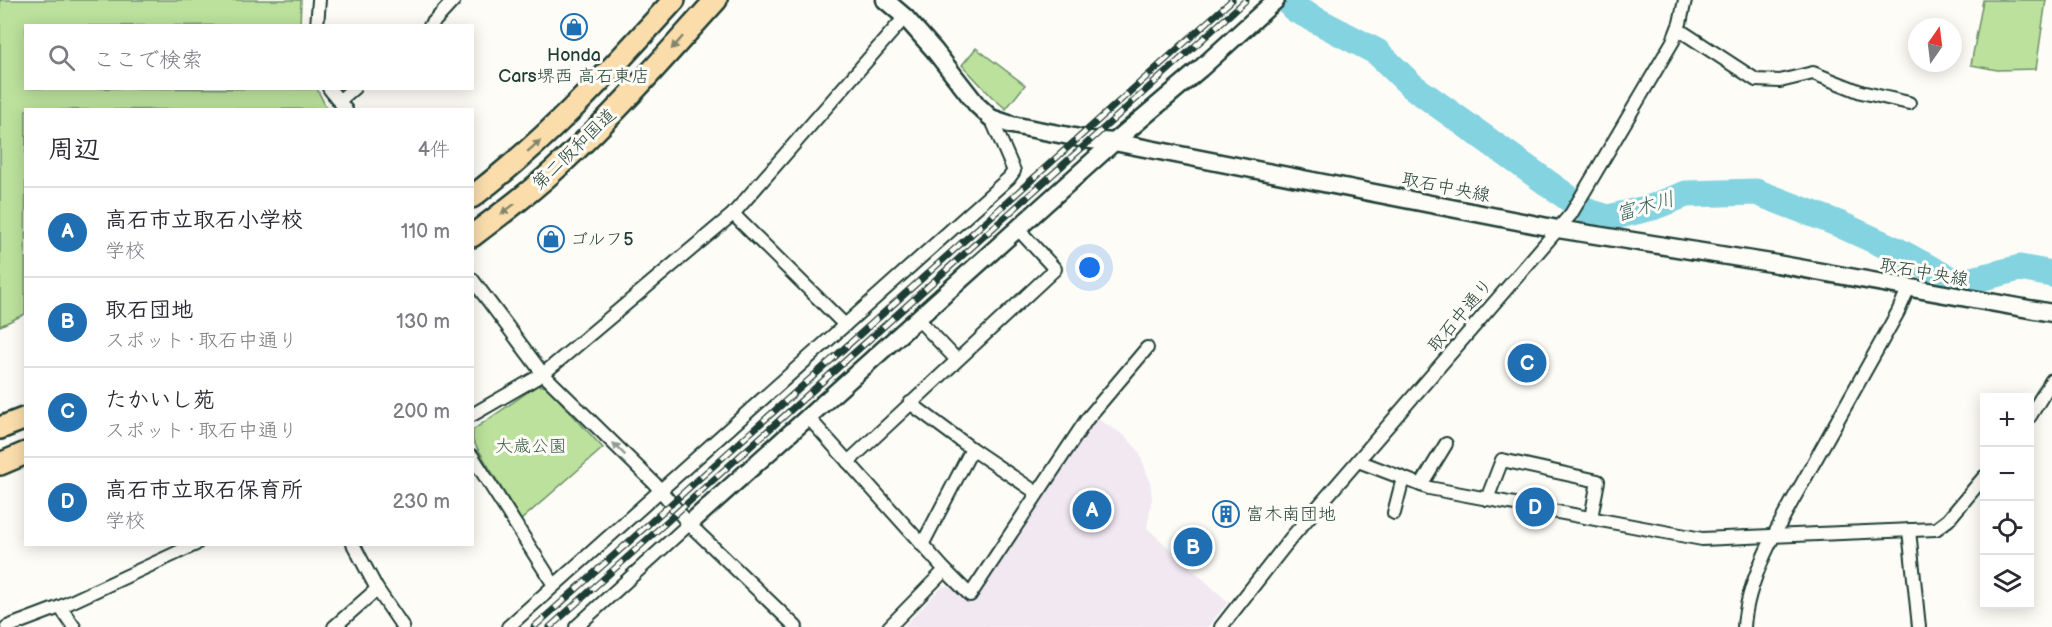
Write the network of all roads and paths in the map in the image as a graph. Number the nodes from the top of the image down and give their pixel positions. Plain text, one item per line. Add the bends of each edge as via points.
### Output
1 (318, 0) edge
2 (454, 0) edge
3 (674, 0) edge
4 (716, 0) edge
5 (885, 0) edge
6 (1685, 0) edge
7 (1275, 1) edge
8 (905, 17) junction
9 (317, 24) edge
10 (432, 24) edge
11 (1678, 29) junction
12 (331, 90) edge
13 (353, 90) edge
14 (1910, 103) dead end
15 (342, 105) edge
16 (991, 118) junction
17 (1114, 142) junction
18 (474, 194) edge
19 (733, 214) junction
20 (1018, 229) junction
21 (1558, 229) junction
22 (474, 235) edge
23 (474, 282) edge
24 (1908, 289) junction
25 (2052, 313) edge
26 (917, 318) junction
27 (845, 325) junction
28 (1147, 348) dead end
29 (957, 360) junction
30 (543, 374) junction
31 (2052, 380) edge
32 (910, 404) junction
33 (2034, 409) edge
34 (474, 414) edge
35 (807, 416) junction
36 (24, 419) edge
37 (0, 428) edge
38 (1446, 444) dead end
39 (972, 449) junction
40 (24, 454) edge
41 (474, 459) edge
42 (1358, 461) junction
43 (848, 462) junction
44 (0, 464) edge
45 (1403, 478) junction
46 (1980, 482) edge
47 (1421, 485) junction
48 (659, 491) junction
49 (1037, 493) junction
50 (1487, 499) junction
51 (1394, 513) dead end
52 (1591, 518) junction
53 (689, 524) junction
54 (1909, 530) junction
55 (1773, 537) junction
56 (922, 545) junction
57 (192, 546) edge
58 (354, 546) edge
59 (945, 570) junction
60 (554, 585) junction
61 (377, 589) junction
62 (60, 607) junction
63 (788, 624) edge
64 (7, 627) edge
65 (74, 627) edge
66 (334, 627) edge
67 (403, 627) edge
68 (508, 627) edge
69 (576, 627) edge
70 (889, 627) edge
71 (1221, 627) edge
72 (1744, 627) edge
73 (1919, 627) edge

1 - 9 street
2 - 10 street
18 -> 3 highway, 第二阪和国道 via 546,136
4 -> 22 highway, 第二阪和国道 via 565,160
5 - 8 street, 取石中央線
6 - 11 street, 取石中通り
7 - 17 street
8 - 16 street, 取石中央線
8 - 19 street
11 - 14 street via 1756,80 1780,81 1813,73 1861,92
11 - 21 street, 取石中通り via 1578,202
12 - 15 street
13 - 15 street
16 - 17 street, 取石中央線
16 - 27 street via 1014,171
17 - 20 street
17 - 21 street, 取石中央線
19 - 27 street
19 - 30 street
20 - 26 street
20 - 29 street via 1055,269
21 - 24 street, 取石中央線
21 - 42 street, 取石中通り
23 - 30 street
24 - 25 street, 取石中央線
24 - 55 street
26 - 29 street
26 - 35 street
27 - 48 street
28 - 49 street via 1087,419
29 - 32 street
30 - 34 street
48 -> 30 street
31 - 33 street
32 - 39 street
32 - 43 street
35 - 43 street
35 - 53 street
36 - 37 highway
38 - 47 street
39 - 49 street
39 - 56 street
40 - 44 highway
41 - 60 street
42 - 45 street
42 - 71 street, 取石中通り
43 - 56 street
45 - 47 street
45 - 51 street
46 - 54 street via 1936,529
47 - 50 street
48 - 53 street
48 - 60 street
49 - 59 street via 970,595
50 - 52 street
50 - 52 street via 1502,460 1599,481
52 - 55 street via 1702,539
53 - 63 street
53 - 69 street
54 - 55 street
54 - 73 street
55 - 72 street via 1756,578
56 - 59 street
57 - 62 street
58 - 61 street
59 - 70 street
60 - 68 street
61 - 66 street
61 - 67 street
62 - 64 street
62 - 65 street

